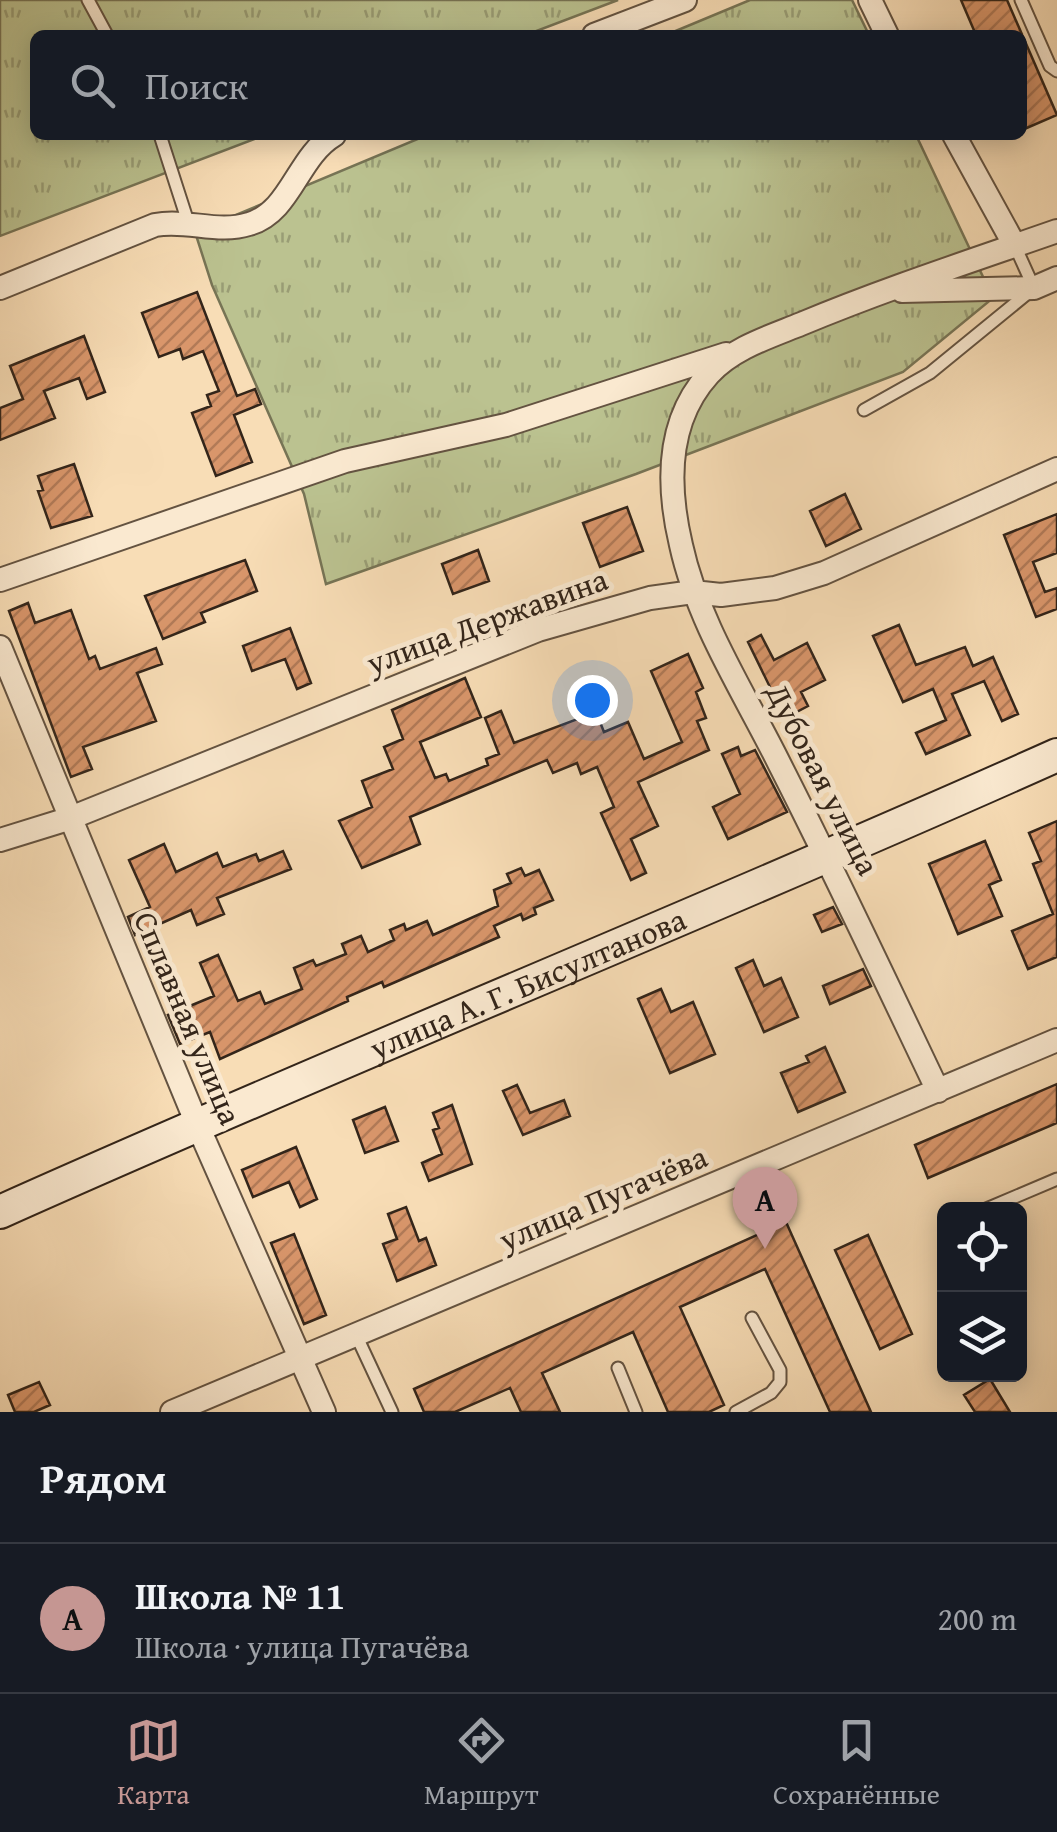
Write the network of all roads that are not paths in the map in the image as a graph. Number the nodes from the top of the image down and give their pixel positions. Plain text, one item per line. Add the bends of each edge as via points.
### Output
1 (88, 0) edge
2 (685, 0) edge
3 (870, 0) edge
4 (1022, 0) edge
5 (104, 30) edge
6 (607, 30) edge
7 (885, 30) edge
8 (1057, 72) edge
9 (162, 140) edge
10 (326, 140) edge
11 (957, 140) edge
12 (188, 222) junction
13 (1057, 231) edge
14 (1014, 246) junction
15 (1057, 278) edge
16 (0, 288) edge
17 (1034, 288) junction
18 (877, 292) junction
19 (738, 350) junction
20 (864, 410) dead end
21 (1057, 468) edge
22 (0, 580) edge
23 (693, 592) junction
24 (0, 647) edge
25 (1057, 755) edge
26 (68, 818) junction
27 (0, 840) edge
28 (827, 858) junction
29 (1057, 1040) edge
30 (938, 1092) junction
31 (197, 1124) junction
32 (1057, 1180) edge
33 (1003, 1202) edge
34 (0, 1212) edge
35 (752, 1318) dead end
36 (357, 1336) junction
37 (300, 1360) junction
38 (618, 1368) dead end
39 (172, 1412) edge
40 (324, 1412) edge
41 (392, 1412) edge
42 (636, 1412) edge
43 (736, 1412) edge

1 - 5 lane
2 - 6 street
3 - 7 street
4 - 8 lane
9 - 12 lane
10 - 12 street via 266,218 231,228
11 - 14 street
12 - 16 street via 155,225
13 - 14 street
14 - 17 lane
14 - 18 street
15 - 17 street
17 - 18 street
17 - 20 lane via 930,373
18 - 19 street
19 - 22 street via 506,425 346,461
19 - 23 street, Дубовая улица via 688,403 674,439 672,489
21 - 23 street, улица Державина via 824,573 775,588
23 - 26 street, улица Державина via 538,630
23 - 28 street, Дубовая улица
24 - 26 street, Сплавная улица
25 - 28 street, улица А. Г. Бисултанова
26 - 27 street, улица Державина
26 - 31 street, Сплавная улица
28 - 30 street, Дубовая улица
28 - 31 street, улица А. Г. Бисултанова
29 - 30 street, улица Пугачёва
30 - 36 street, улица Пугачёва
31 - 34 street, улица А. Г. Бисултанова
31 - 37 street, Сплавная улица
32 - 33 lane
35 - 43 lane via 780,1382
36 - 37 street, улица Пугачёва
36 - 41 lane
37 - 39 street, улица Пугачёва
37 - 40 street, Сплавная улица
38 - 42 lane

